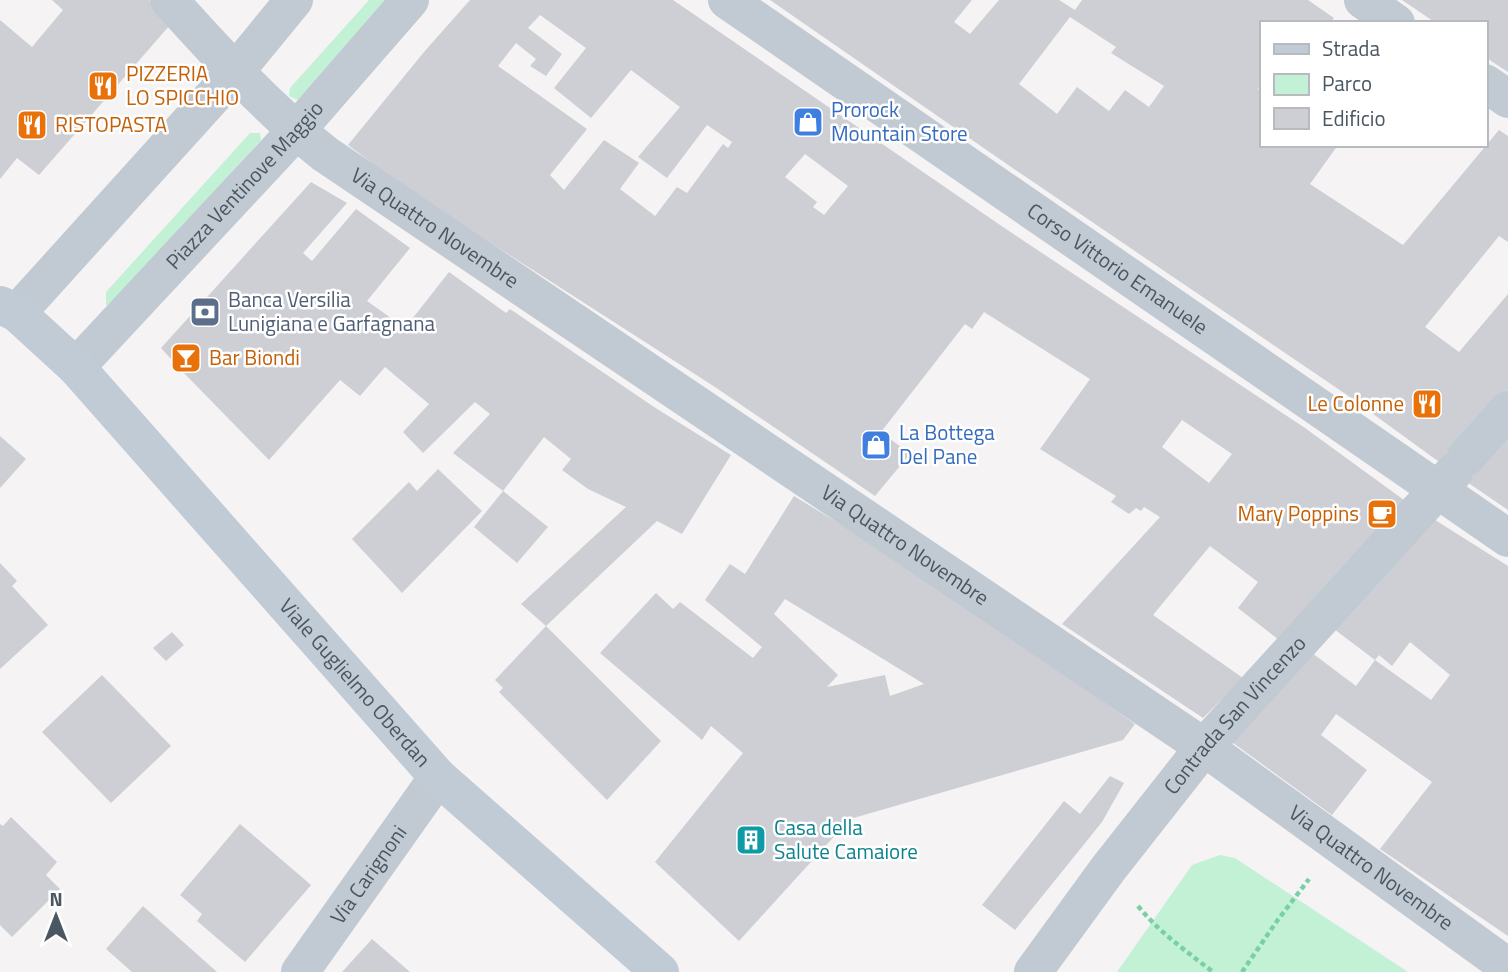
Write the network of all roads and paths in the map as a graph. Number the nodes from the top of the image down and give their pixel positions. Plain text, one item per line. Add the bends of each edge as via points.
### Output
1 (169, 0) edge
2 (294, 0) edge
3 (410, 0) edge
4 (727, 0) edge
5 (1363, 0) edge
6 (1393, 21) edge
7 (235, 72) junction
8 (1487, 84) edge
9 (1508, 99) edge
10 (296, 131) junction
11 (8, 309) edge
12 (76, 367) junction
13 (1508, 410) edge
14 (1452, 473) junction
15 (1508, 538) edge
16 (1204, 747) junction
17 (438, 777) junction
18 (1294, 898) dead end
19 (1150, 921) dead end
20 (1508, 967) edge
21 (300, 972) edge
22 (660, 972) edge
23 (1033, 972) edge
24 (1213, 972) edge
25 (1242, 972) edge

1 - 7 street, Via Quattro Novembre
2 - 7 street
3 - 10 street, Piazza Ventinove Maggio
4 - 14 street, Corso Vittorio Emanuele
5 - 6 street
7 - 10 street, Via Quattro Novembre
7 - 11 street
8 - 9 street
10 - 12 street, Piazza Ventinove Maggio
10 - 16 street, Via Quattro Novembre
11 - 12 street, Viale Guglielmo Oberdan
12 - 17 street, Viale Guglielmo Oberdan
13 - 14 street, Contrada San Vincenzo
14 - 15 street, Corso Vittorio Emanuele
14 - 16 street, Contrada San Vincenzo
16 - 20 street, Via Quattro Novembre
16 - 23 street, Contrada San Vincenzo
17 - 21 street, Via Carignoni
17 - 22 street, Viale Guglielmo Oberdan
18 - 25 path
19 - 24 path

